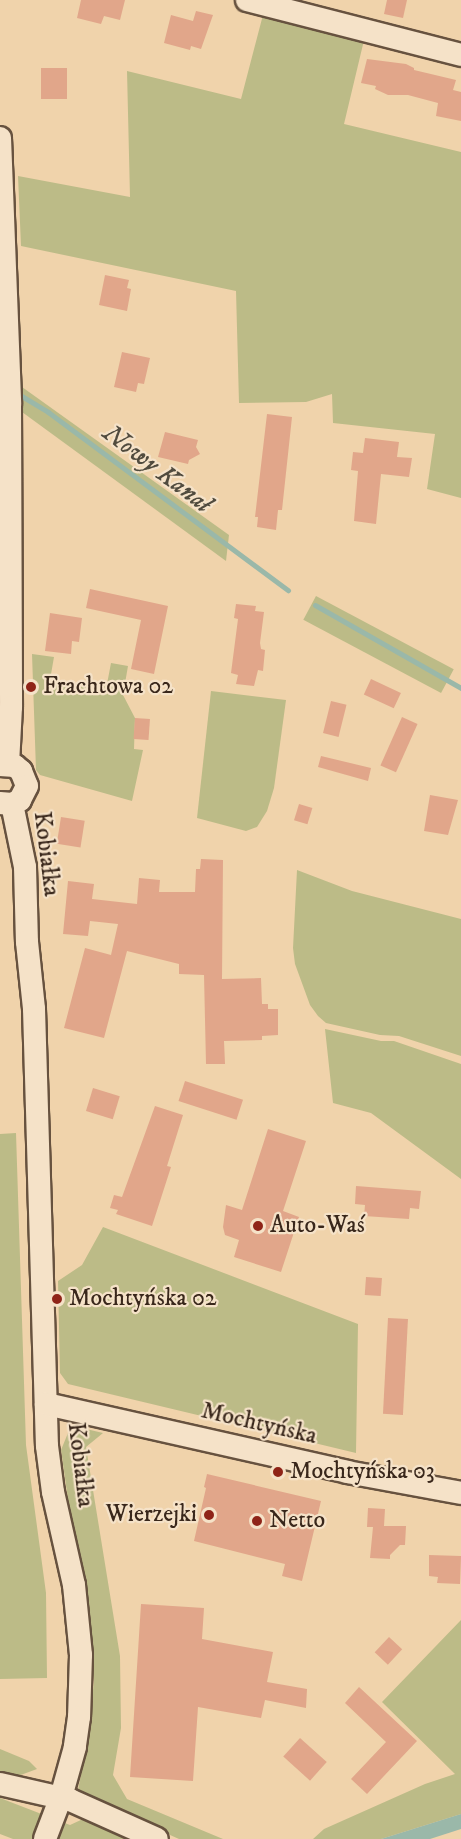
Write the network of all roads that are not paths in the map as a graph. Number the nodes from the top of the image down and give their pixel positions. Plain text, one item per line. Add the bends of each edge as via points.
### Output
1 (247, 0) edge
2 (461, 54) edge
3 (0, 138) edge
4 (4, 765) edge
5 (6, 804) edge
6 (46, 1404) junction
7 (461, 1493) edge
8 (0, 1784) edge
9 (61, 1797) junction
10 (49, 1829) edge
11 (157, 1839) edge

1 - 2 street
3 - 4 street via 10,404 11,707
4 - 5 street via 21,771 27,786 20,800
5 - 6 street, Kobiałka via 25,867 34,1009
6 - 7 street, Mochtyńska via 357,1474
6 - 9 street, Kobiałka via 50,1471 74,1585 81,1655 78,1727
8 - 9 street
9 - 10 street, Kobiałka
9 - 11 street

